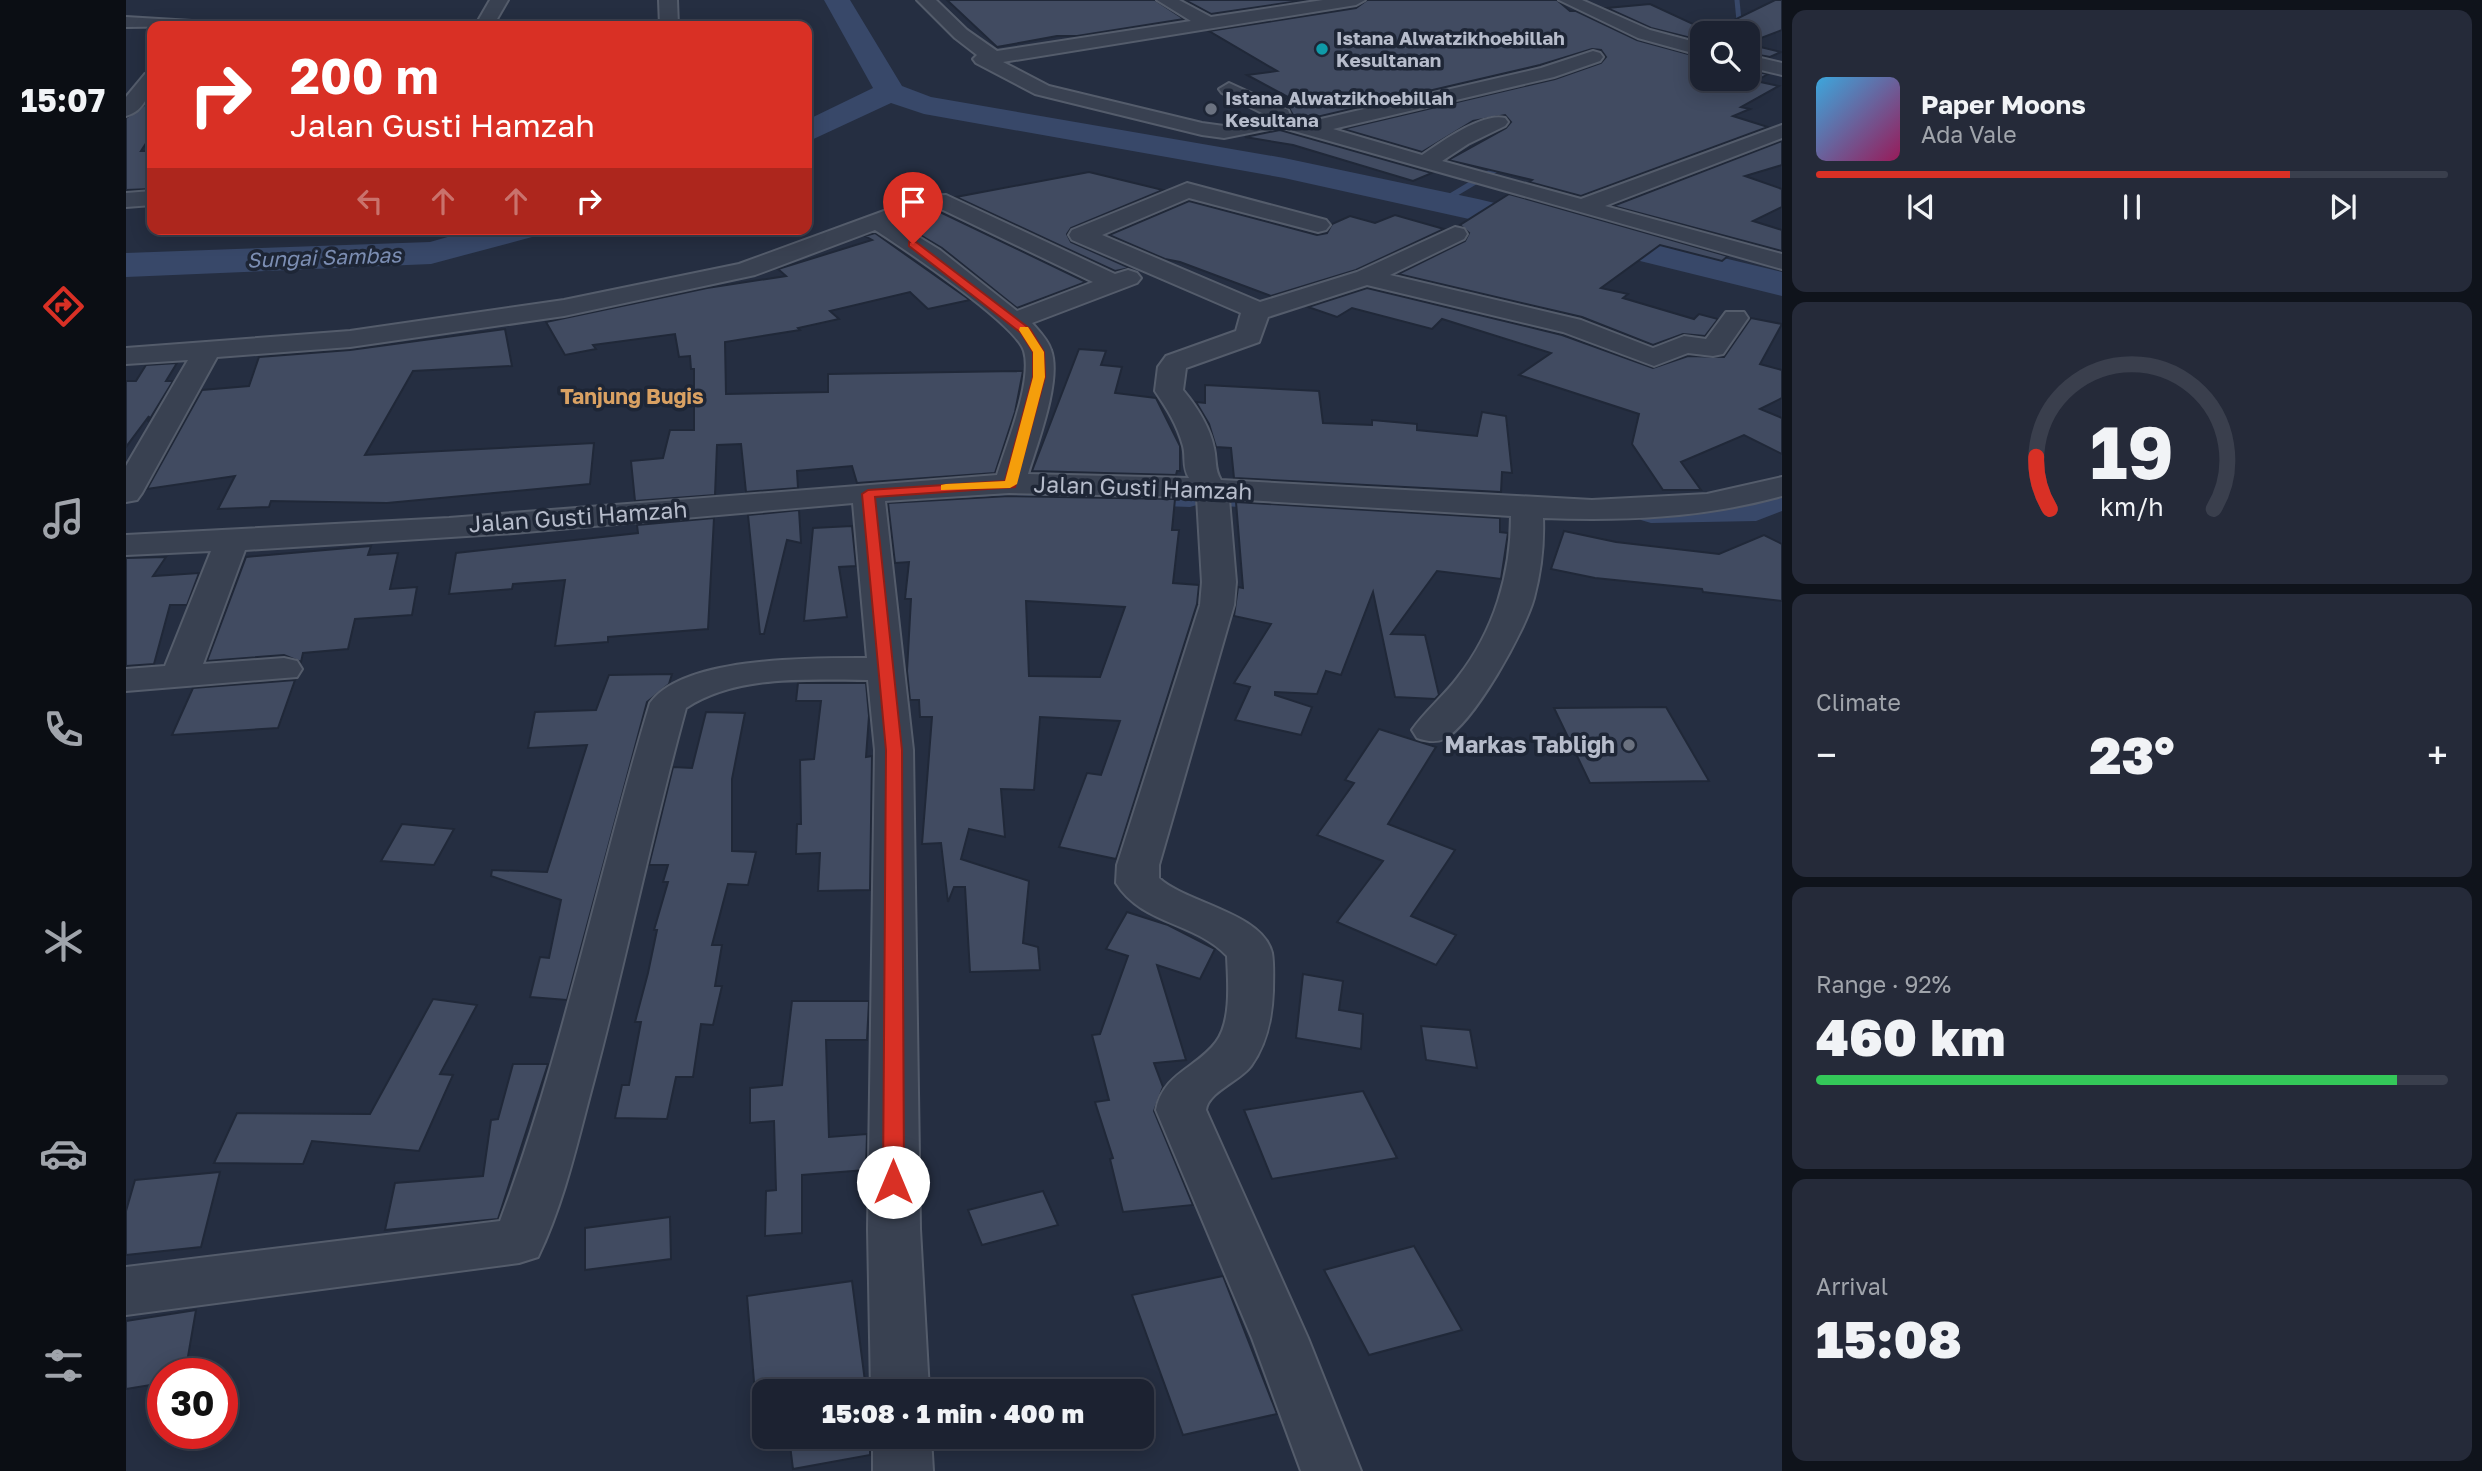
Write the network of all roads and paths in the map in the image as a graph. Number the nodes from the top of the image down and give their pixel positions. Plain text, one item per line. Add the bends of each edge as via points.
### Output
1 (499, 0) edge
2 (668, 0) edge
3 (926, 0) edge
4 (1166, 0) edge
5 (1356, 0) edge
6 (1569, 0) edge
7 (160, 8) dead end
8 (150, 21) edge
9 (487, 21) edge
10 (669, 21) edge
11 (126, 22) edge
12 (147, 23) edge
13 (1210, 24) junction
14 (1690, 47) edge
15 (993, 57) junction
16 (1593, 57) dead end
17 (1760, 64) edge
18 (1782, 69) edge
19 (147, 84) edge
20 (1229, 89) dead end
21 (126, 110) edge
22 (1280, 121) junction
23 (1498, 122) dead end
24 (1308, 128) junction
25 (1782, 131) edge
26 (1424, 163) junction
27 (147, 198) edge
28 (126, 200) edge
29 (1584, 206) junction
30 (877, 221) junction
31 (1318, 225) dead end
32 (1455, 234) dead end
33 (1782, 262) edge
34 (1156, 268) junction
35 (1366, 276) junction
36 (1114, 283) junction
37 (1258, 310) junction
38 (1735, 318) dead end
39 (1014, 320) junction
40 (207, 351) junction
41 (126, 356) edge
42 (1010, 484) junction
43 (1782, 486) edge
44 (1212, 489) junction
45 (126, 493) edge
46 (868, 494) junction
47 (1527, 509) junction
48 (232, 541) junction
49 (126, 545) edge
50 (284, 669) dead end
51 (888, 669) junction
52 (180, 676) junction
53 (126, 680) edge
54 (1432, 730) dead end
55 (126, 1291) edge
56 (900, 1379) edge
57 (902, 1449) edge
58 (903, 1471) edge
59 (1331, 1471) edge

1 - 9 street
2 - 10 street
3 - 15 street
4 - 13 street
5 - 13 street
6 - 14 street via 1653,37
7 - 8 street
11 - 12 street
13 - 15 street
15 - 22 street via 984,59 1042,90 1202,129 1224,132
16 - 24 street via 1547,73
17 - 18 street
19 - 21 street
20 - 22 street via 1281,114
22 - 24 street
23 - 26 street
24 - 26 street
25 - 29 street
26 - 29 street
27 - 28 street
29 - 33 street
30 - 36 street via 927,202 946,202
30 - 39 street
30 - 40 street via 746,270 564,309 350,339
31 - 34 street via 1187,190 1082,233 1086,239
32 - 35 street
34 - 36 street
34 - 37 street
35 - 37 street
35 - 38 street via 1573,326 1654,358 1684,344 1713,348
36 - 39 street
37 - 44 street via 1252,316 1249,336 1186,357 1172,367 1169,391 1185,411 1199,448 1200,471
39 - 42 street via 1039,352 1039,377
40 - 41 street
40 - 45 street
42 - 44 street, Jalan Gusti Hamzah
42 - 46 street, Jalan Gusti Hamzah
43 - 47 street, Jalan Gusti Hamzah via 1703,505
44 - 47 street, Jalan Gusti Hamzah
44 - 59 street via 1217,604 1138,865 1137,883 1162,903 1221,927 1249,951 1247,1014 1241,1042 1218,1072 1186,1091 1180,1100 1181,1110 1280,1338
46 - 48 street, Jalan Gusti Hamzah
46 - 51 street
47 - 54 street via 1530,536 1518,601 1461,702
48 - 49 street, Jalan Gusti Hamzah
48 - 52 street
50 - 52 street
51 - 55 street via 753,674 703,685 669,703 569,1083 519,1241
51 - 56 street via 895,787 893,1138
52 - 53 street
57 - 58 street

